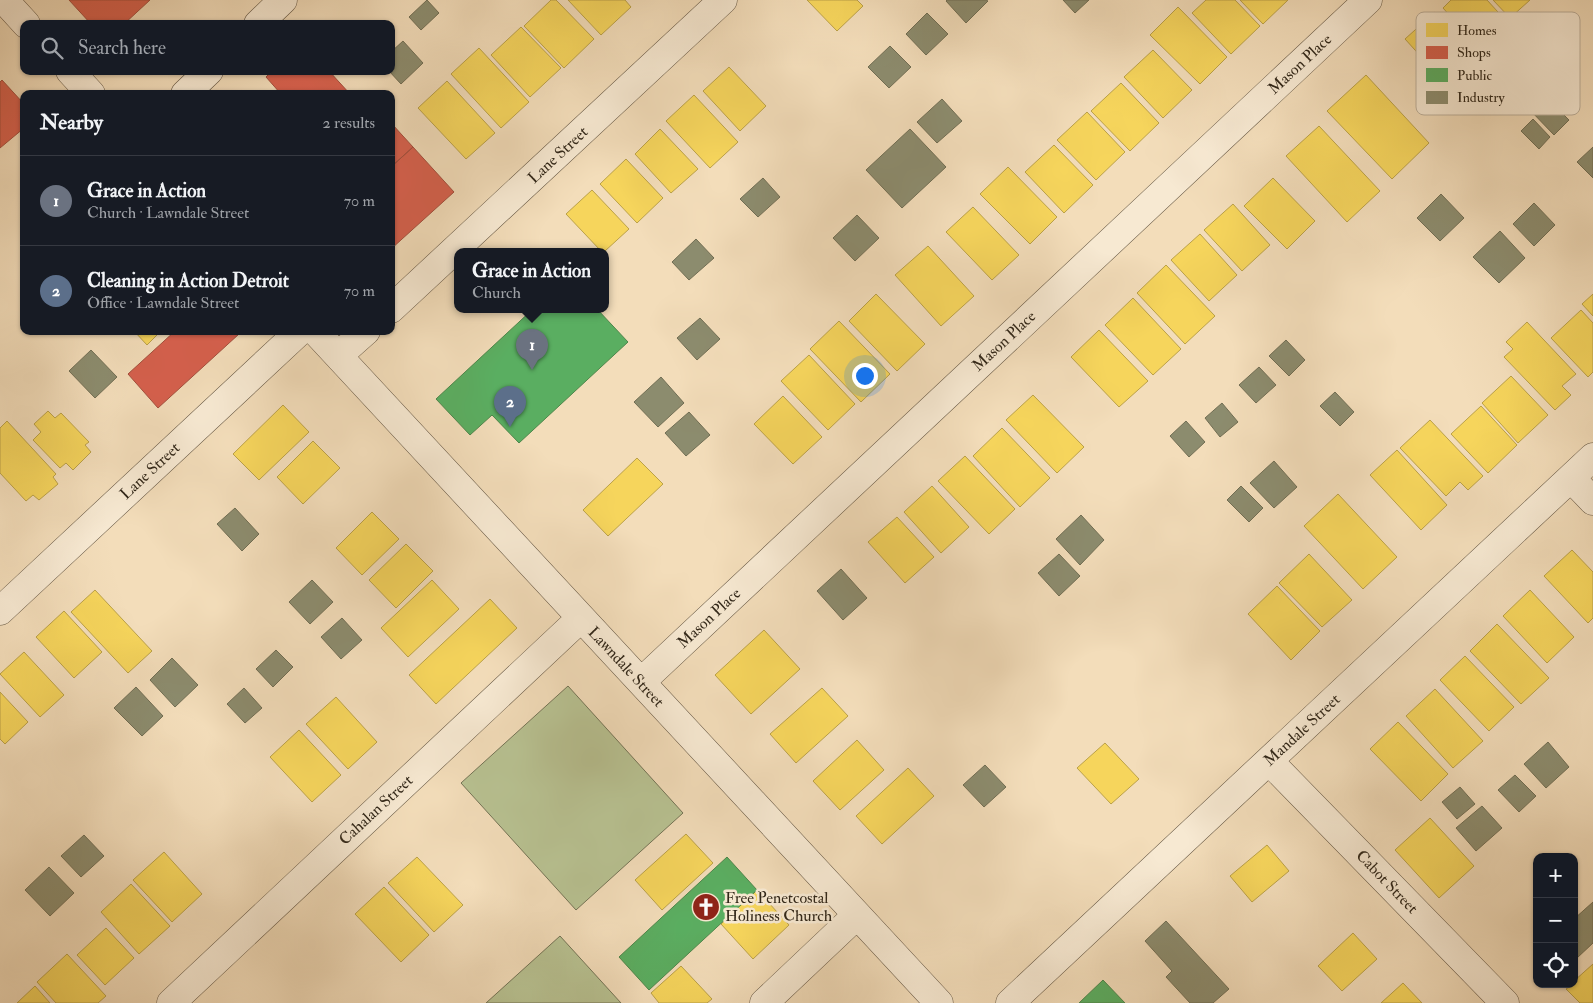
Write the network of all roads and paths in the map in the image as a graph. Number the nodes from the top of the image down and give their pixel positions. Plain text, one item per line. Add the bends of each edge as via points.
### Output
1 (283, 0) edge
2 (723, 0) edge
3 (1368, 0) edge
4 (262, 20) edge
5 (74, 75) edge
6 (205, 75) edge
7 (87, 90) edge
8 (189, 90) edge
9 (457, 248) edge
10 (454, 250) edge
11 (395, 305) edge
12 (296, 335) edge
13 (319, 335) edge
14 (361, 335) edge
15 (338, 355) junction
16 (1593, 457) edge
17 (1571, 478) junction
18 (1593, 501) edge
19 (0, 610) edge
20 (581, 618) junction
21 (641, 682) junction
22 (1269, 761) junction
23 (857, 915) junction
24 (171, 1003) edge
25 (764, 1003) edge
26 (939, 1003) edge
27 (1010, 1003) edge
28 (1505, 1003) edge

1 - 4 street
2 - 9 street, Lane Street
3 - 21 street, Mason Place
5 - 7 street
6 - 8 street
10 - 11 street, Lane Street
12 - 19 street, Lane Street
13 - 15 street, Lawndale Street
14 - 15 street
15 - 20 street, Lawndale Street
16 - 17 street, Mandale Street
17 - 18 street
17 - 22 street, Mandale Street
20 - 21 street, Lawndale Street
20 - 24 street, Cahalan Street
21 - 23 street, Lawndale Street
22 - 27 street, Mandale Street
22 - 28 street, Cabot Street
23 - 25 street
23 - 26 street, Lawndale Street

